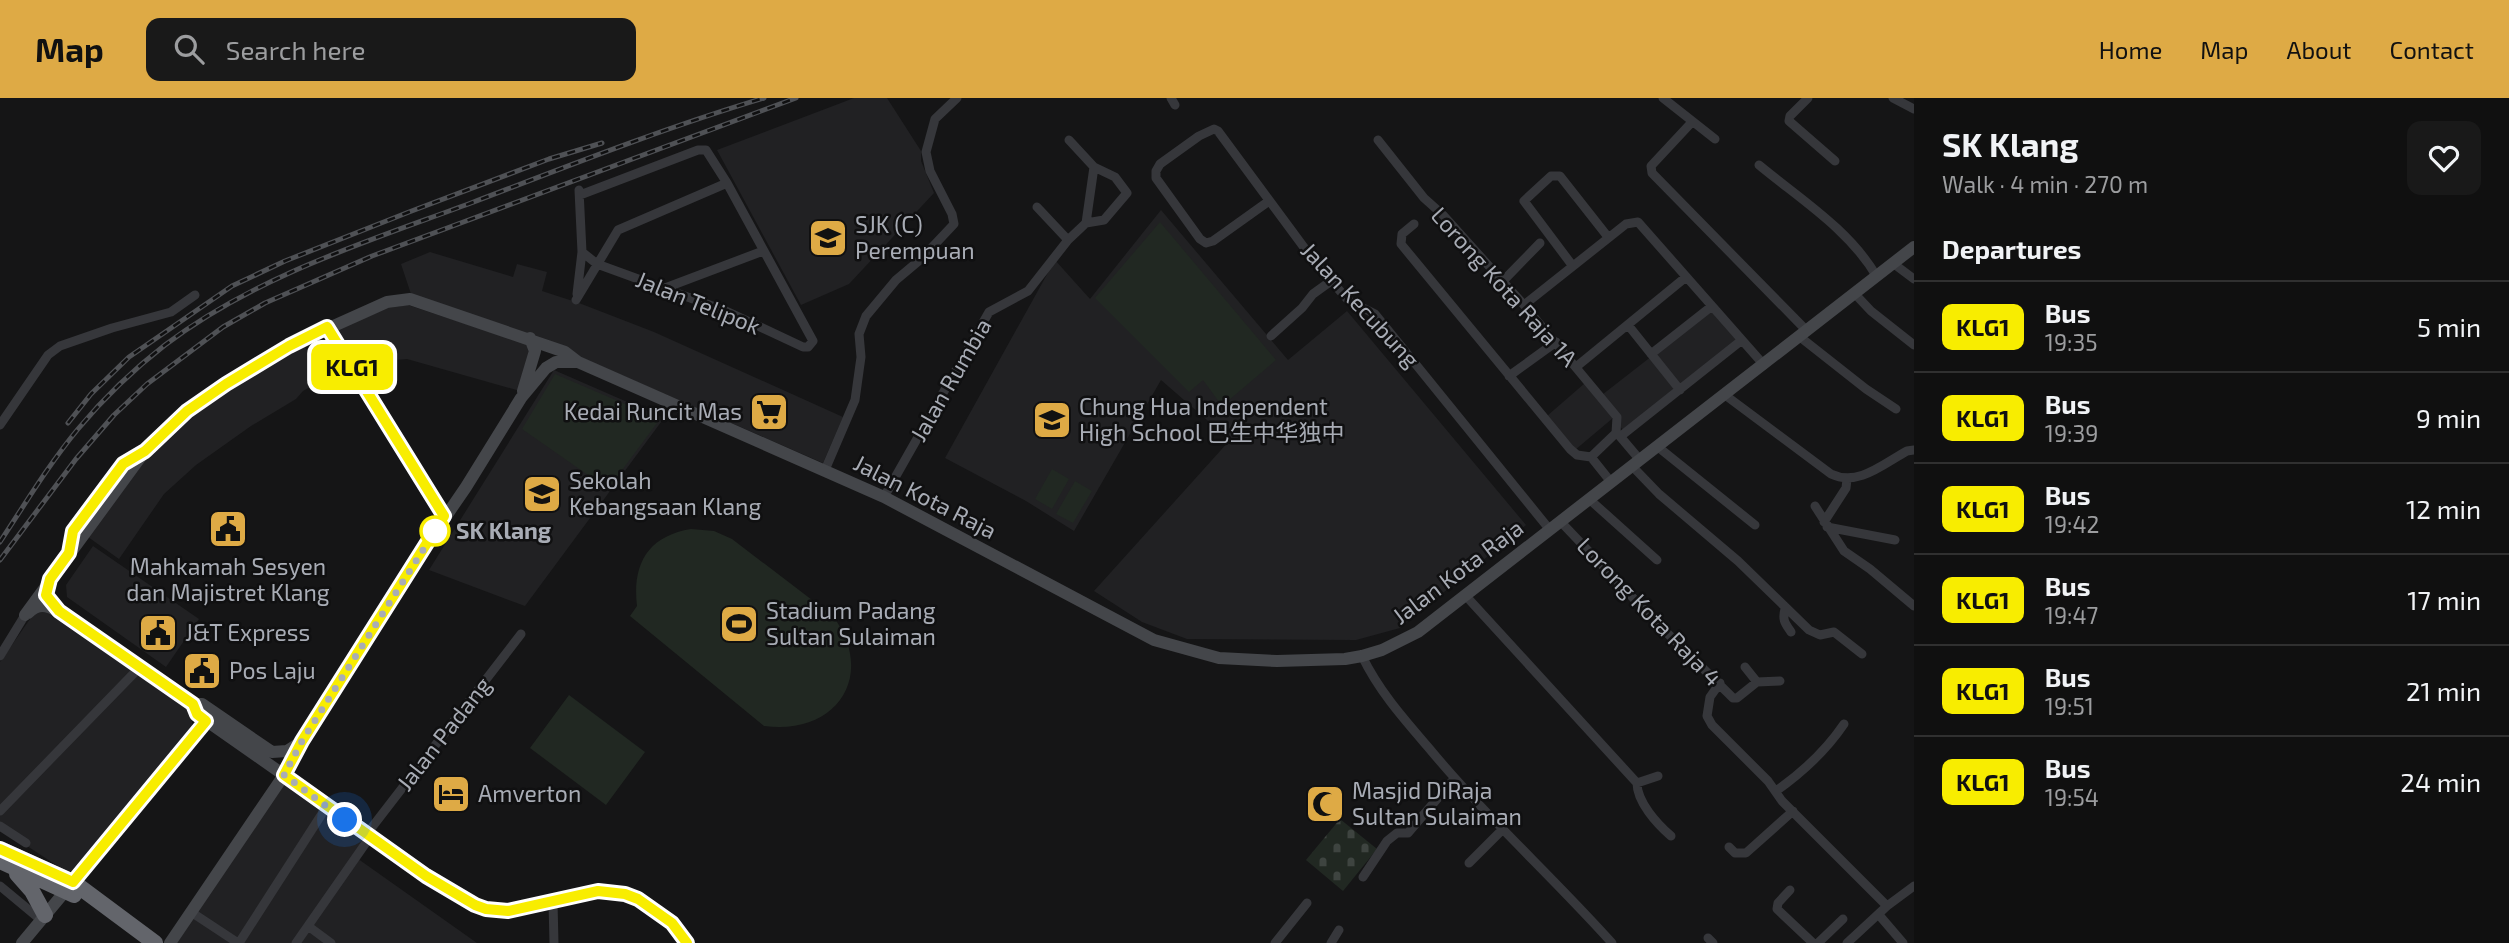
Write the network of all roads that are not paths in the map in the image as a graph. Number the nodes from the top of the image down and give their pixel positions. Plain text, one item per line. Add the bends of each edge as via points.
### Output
1 (957, 98) edge
2 (1663, 98) edge
3 (1808, 98) edge
4 (1900, 100) edge
5 (1914, 109) edge
6 (1692, 122) junction
7 (1715, 139) dead end
8 (1069, 140) dead end
9 (1378, 140) dead end
10 (1835, 161) dead end
11 (1759, 165) dead end
12 (1094, 167) junction
13 (727, 183) junction
14 (1269, 201) junction
15 (1037, 207) dead end
16 (1086, 223) junction
17 (1414, 224) dead end
18 (1608, 237) junction
19 (1068, 240) junction
20 (1540, 243) dead end
21 (1914, 247) edge
22 (582, 251) junction
23 (763, 251) junction
24 (597, 264) junction
25 (1894, 264) junction
26 (1572, 265) junction
27 (1686, 277) junction
28 (1877, 277) junction
29 (1914, 279) edge
30 (1331, 281) junction
31 (1502, 282) junction
32 (665, 288) junction
33 (1855, 294) junction
34 (195, 295) dead end
35 (1524, 305) junction
36 (1712, 306) junction
37 (1628, 325) junction
38 (327, 327) junction
39 (1803, 334) junction
40 (1271, 335) dead end
41 (530, 338) junction
42 (1742, 340) junction
43 (1556, 342) junction
44 (1914, 345) edge
45 (1651, 354) junction
46 (578, 362) junction
47 (1763, 365) junction
48 (1576, 367) junction
49 (1509, 376) junction
50 (1680, 390) junction
51 (1725, 395) junction
52 (521, 398) junction
53 (1896, 409) dead end
54 (0, 425) edge
55 (1619, 435) junction
56 (1658, 447) junction
57 (1914, 450) edge
58 (1591, 457) junction
59 (1636, 463) junction
60 (825, 470) junction
61 (1847, 479) junction
62 (1611, 482) junction
63 (884, 498) junction
64 (1589, 499) junction
65 (1815, 506) dead end
66 (444, 516) junction
67 (1560, 521) junction
68 (1826, 524) junction
69 (1755, 525) dead end
70 (1550, 530) junction
71 (1895, 540) dead end
72 (1657, 560) dead end
73 (50, 579) junction
74 (1465, 595) junction
75 (1914, 606) edge
76 (1786, 609) junction
77 (59, 611) junction
78 (25, 615) junction
79 (1791, 632) dead end
80 (522, 634) dead end
81 (1862, 654) dead end
82 (0, 656) edge
83 (1362, 656) junction
84 (140, 667) junction
85 (1745, 667) dead end
86 (1780, 681) dead end
87 (1757, 682) junction
88 (1720, 683) junction
89 (193, 704) junction
90 (206, 721) junction
91 (1844, 724) dead end
92 (302, 741) junction
93 (284, 775) junction
94 (1658, 776) dead end
95 (1454, 779) junction
96 (1637, 783) junction
97 (1776, 791) junction
98 (327, 806) junction
99 (0, 811) edge
100 (1793, 811) junction
101 (0, 826) edge
102 (1503, 829) junction
103 (368, 836) junction
104 (1671, 836) dead end
105 (26, 843) dead end
106 (1729, 847) dead end
107 (0, 849) edge
108 (1469, 863) dead end
109 (5, 864) edge
110 (1363, 877) dead end
111 (0, 886) edge
112 (70, 886) junction
113 (1914, 886) edge
114 (1790, 890) dead end
115 (554, 902) junction
116 (1307, 903) dead end
117 (1887, 906) junction
118 (191, 912) junction
119 (1879, 915) junction
120 (43, 918) junction
121 (1843, 919) dead end
122 (308, 926) junction
123 (1339, 930) dead end
124 (22, 943) edge
125 (138, 943) edge
126 (155, 943) edge
127 (170, 943) edge
128 (238, 943) edge
129 (296, 943) edge
130 (331, 943) edge
131 (554, 943) edge
132 (687, 943) edge
133 (1275, 943) edge
134 (1331, 943) edge
135 (1612, 943) edge
136 (1816, 943) edge
137 (1847, 943) edge
138 (1903, 943) edge

1 - 60 street via 935,120 926,152 954,224 866,316 859,334 855,400
2 - 6 street
3 - 10 street via 1789,121
4 - 5 street
6 - 7 street
6 - 39 street via 1651,166 1652,173
8 - 12 street, Jalan Rumbia
9 - 31 street, Lorong Kota Raja 1A via 1424,198
11 - 28 street via 1848,238
12 - 16 street
12 - 16 street, Jalan Rumbia via 1115,177 1127,193 1104,220
13 - 22 street via 709,152 701,149 579,192
13 - 23 street
13 - 24 street via 618,230
14 - 14 street, Jalan Kecubung via 1214,129 1156,171 1156,178 1206,243
14 - 30 street, Jalan Kecubung
15 - 19 street
16 - 19 street, Jalan Rumbia
17 - 49 street via 1402,234 1401,244
18 - 26 street
18 - 26 street via 1560,176 1551,176 1524,201
18 - 27 street via 1626,224 1638,222
19 - 63 street, Jalan Rumbia via 1028,291 989,312
20 - 31 street
21 - 25 main road, Jalan Kota Raja
22 - 24 street, Jalan Telipok
22 - 24 street via 576,300
23 - 32 street
23 - 32 street, Jalan Telipok via 813,341 808,347
24 - 32 street, Jalan Telipok
25 - 28 main road, Jalan Kota Raja
25 - 29 street
26 - 35 street
27 - 36 street
27 - 37 street
28 - 33 main road, Jalan Kota Raja
30 - 40 street
30 - 70 street, Jalan Kecubung via 1349,301 1375,314
31 - 35 street, Lorong Kota Raja 1A
33 - 39 main road, Jalan Kota Raja
33 - 44 street
34 - 54 street via 171,312 60,346 48,355
35 - 43 street, Lorong Kota Raja 1A
36 - 42 street
36 - 45 street
37 - 45 street
37 - 48 street
38 - 41 main road, Jalan Kota Raja via 387,302 410,299
38 - 66 street
38 - 73 main road, Jalan Kota Raja via 226,384 171,426 145,451
39 - 47 main road, Jalan Kota Raja
39 - 53 street
41 - 46 main road, Jalan Kota Raja
41 - 52 main road via 535,351
42 - 47 street
42 - 50 street
43 - 48 street, Lorong Kota Raja 1A
43 - 49 street
45 - 50 street
46 - 52 main road via 556,362 546,368
46 - 60 main road, Jalan Kota Raja
47 - 51 main road, Jalan Kota Raja
48 - 55 street, Lorong Kota Raja 1A via 1617,417
49 - 58 street via 1570,449
50 - 55 street
51 - 56 main road, Jalan Kota Raja
51 - 61 street via 1830,474
52 - 66 main road
55 - 58 street
55 - 59 street, Lorong Kota Raja 1A
56 - 59 main road, Jalan Kota Raja
56 - 69 street
57 - 61 street
58 - 62 street
59 - 62 main road, Jalan Kota Raja
59 - 76 street, Lorong Kota Raja 1A via 1659,494
60 - 63 main road, Jalan Kota Raja
61 - 68 street
62 - 64 main road, Jalan Kota Raja
63 - 83 main road, Jalan Kota Raja via 1154,640 1219,658 1277,661
64 - 67 main road, Jalan Kota Raja
64 - 72 street
65 - 68 street
66 - 92 main road
67 - 70 main road, Jalan Kota Raja
67 - 88 street, Lorong Kota Raja 4
68 - 71 street
68 - 75 street via 1844,551
70 - 74 main road, Jalan Kota Raja
73 - 77 main road via 46,595
73 - 78 main road, Jalan Kota Raja
74 - 83 main road, Jalan Kota Raja via 1418,632
74 - 96 street
76 - 79 street via 1783,617
76 - 81 street, Lorong Kota Raja 1A via 1810,630 1820,635 1834,632
77 - 78 main road via 38,605
77 - 84 main road
78 - 82 street
80 - 103 street, Jalan Padang
83 - 95 street via 1382,694
84 - 89 main road
84 - 99 street
85 - 87 street, Lorong Kota Raja 4
86 - 87 street
87 - 88 street, Lorong Kota Raja 4 via 1737,698
88 - 97 street via 1710,697 1707,716
89 - 90 main road
89 - 92 main road via 202,704 272,752 287,751
90 - 93 main road
90 - 112 main road
91 - 97 street via 1817,759
92 - 93 main road
93 - 98 street
93 - 118 main road
94 - 96 street
95 - 102 street
95 - 110 street via 1408,833 1397,833 1387,841
96 - 104 street via 1639,797
97 - 100 street
98 - 103 street
98 - 128 street
100 - 106 street via 1746,853 1735,853
100 - 117 street
101 - 105 street
102 - 108 street
102 - 135 street
103 - 115 street via 426,876 486,909 508,911
103 - 122 street, Jalan Padang
107 - 112 highway
109 - 112 highway
109 - 120 highway via 28,885
111 - 120 street
112 - 120 main road
112 - 125 highway
112 - 126 highway
113 - 117 street
114 - 136 street via 1777,909
115 - 131 street
115 - 132 street via 598,891 634,897 672,923
116 - 133 street
117 - 119 street
118 - 127 main road
118 - 128 street
119 - 137 street
119 - 138 street
120 - 124 main road
121 - 136 street
122 - 129 street, Jalan Padang
122 - 130 street
123 - 134 street

